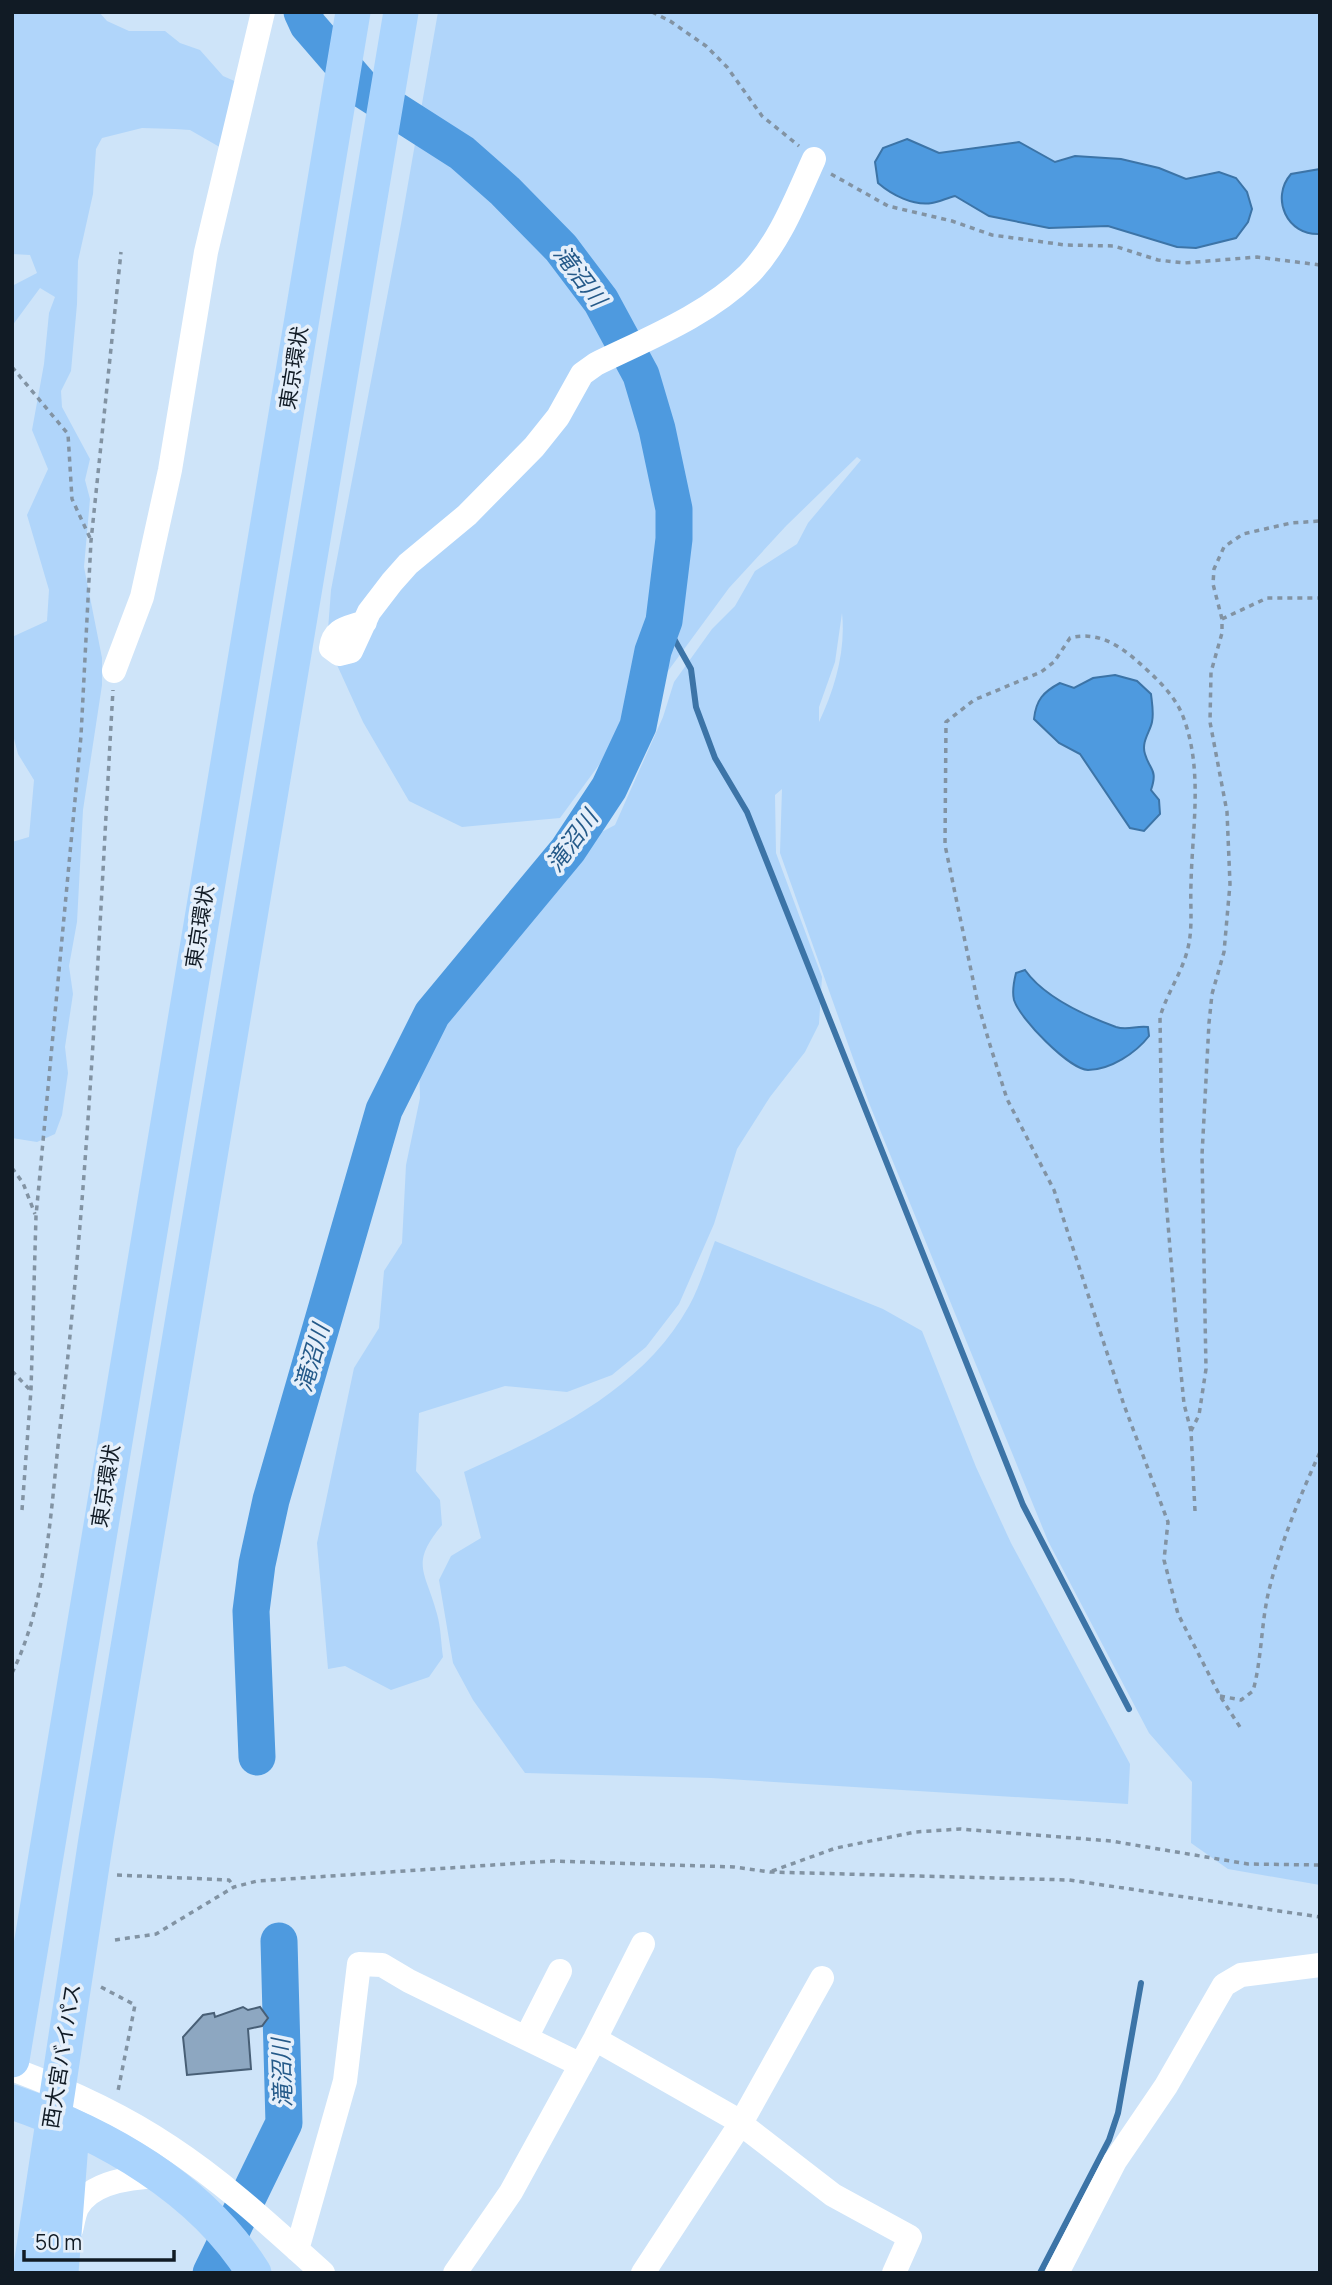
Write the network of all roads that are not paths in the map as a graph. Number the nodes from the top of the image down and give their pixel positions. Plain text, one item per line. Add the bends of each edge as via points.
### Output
1 (263, 12) edge
2 (353, 12) edge
3 (401, 12) edge
4 (814, 159) road end
5 (365, 621) dead end
6 (114, 671) road end
7 (38, 1843) junction
8 (12, 1898) edge
9 (643, 1944) dead end
10 (1320, 1965) edge
11 (559, 1971) dead end
12 (822, 1978) dead end
13 (526, 2038) junction
14 (595, 2039) junction
15 (71, 2049) junction
16 (13, 2056) edge
17 (582, 2065) junction
18 (12, 2082) edge
19 (12, 2102) edge
20 (117, 2108) junction
21 (741, 2123) junction
22 (187, 2184) junction
23 (297, 2250) junction
24 (30, 2273) edge
25 (61, 2273) edge
26 (254, 2273) edge
27 (323, 2273) edge
28 (455, 2273) edge
29 (643, 2273) edge
30 (894, 2273) edge
31 (1057, 2273) edge

1 - 6 street via 206,253 170,470 142,597
2 - 7 highway, 東京環状 via 107,1482 66,1618
3 - 15 highway via 84,1912
4 - 5 street via 781,230 749,274 712,303 582,374 558,417 534,447 467,515 408,564
7 - 8 highway
7 - 16 highway
9 - 14 street
10 - 31 street via 1241,1975 1224,1985 1166,2086 1115,2161
11 - 13 street
12 - 21 street
13 - 17 street
13 - 23 street via 382,1965 359,1964 345,2081
14 - 17 street
14 - 21 street
15 - 24 highway, 西大宮バイパス
15 - 25 highway
16 - 20 street via 85,2098
17 - 28 street via 511,2192
18 - 20 street
19 - 22 highway via 59,2119
20 - 22 street via 171,2148
21 - 29 street
21 - 30 street via 833,2194 909,2238
22 - 23 street via 267,2224
22 - 25 street via 129,2178 91,2194 78,2206
22 - 26 highway
23 - 27 street

